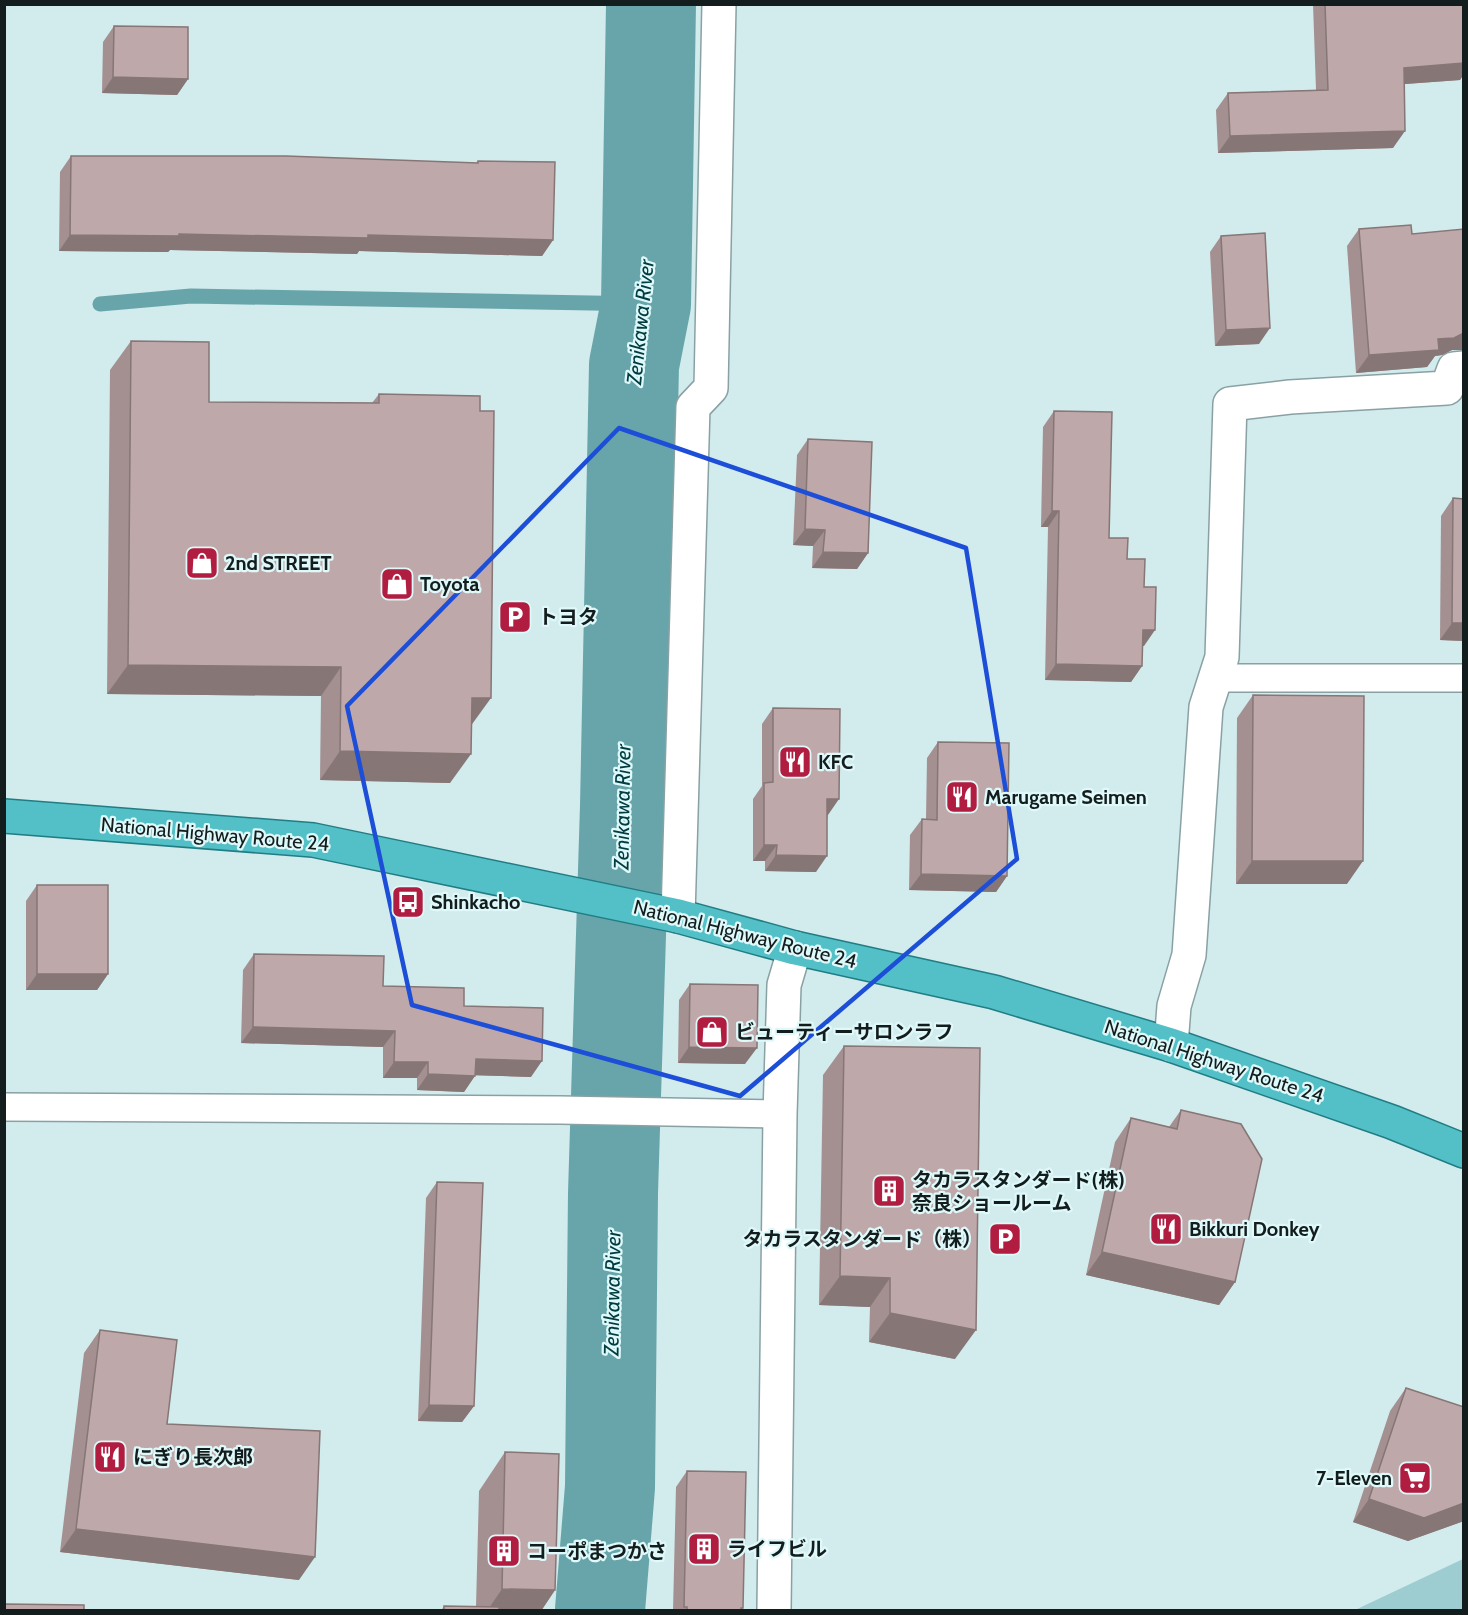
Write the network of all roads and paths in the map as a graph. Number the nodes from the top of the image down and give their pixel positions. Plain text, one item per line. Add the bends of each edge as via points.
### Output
1 (719, 4) edge
2 (1464, 368) edge
3 (1215, 678) junction
4 (1464, 678) edge
5 (4, 816) edge
6 (672, 915) junction
7 (795, 948) junction
8 (1171, 1045) junction
9 (4, 1107) edge
10 (780, 1114) junction
11 (1464, 1151) edge
12 (774, 1611) edge

1 - 6 street via 711,388 693,407
2 - 3 street via 1454,369 1447,388 1230,404 1222,657
3 - 4 lane
3 - 8 street via 1206,707 1189,955 1174,1006
5 - 6 highway, National Highway Route 24 via 313,840
6 - 7 highway, National Highway Route 24
7 - 8 highway, National Highway Route 24 via 994,992
7 - 10 street via 784,985
8 - 11 highway, National Highway Route 24
9 - 10 lane
10 - 12 street

